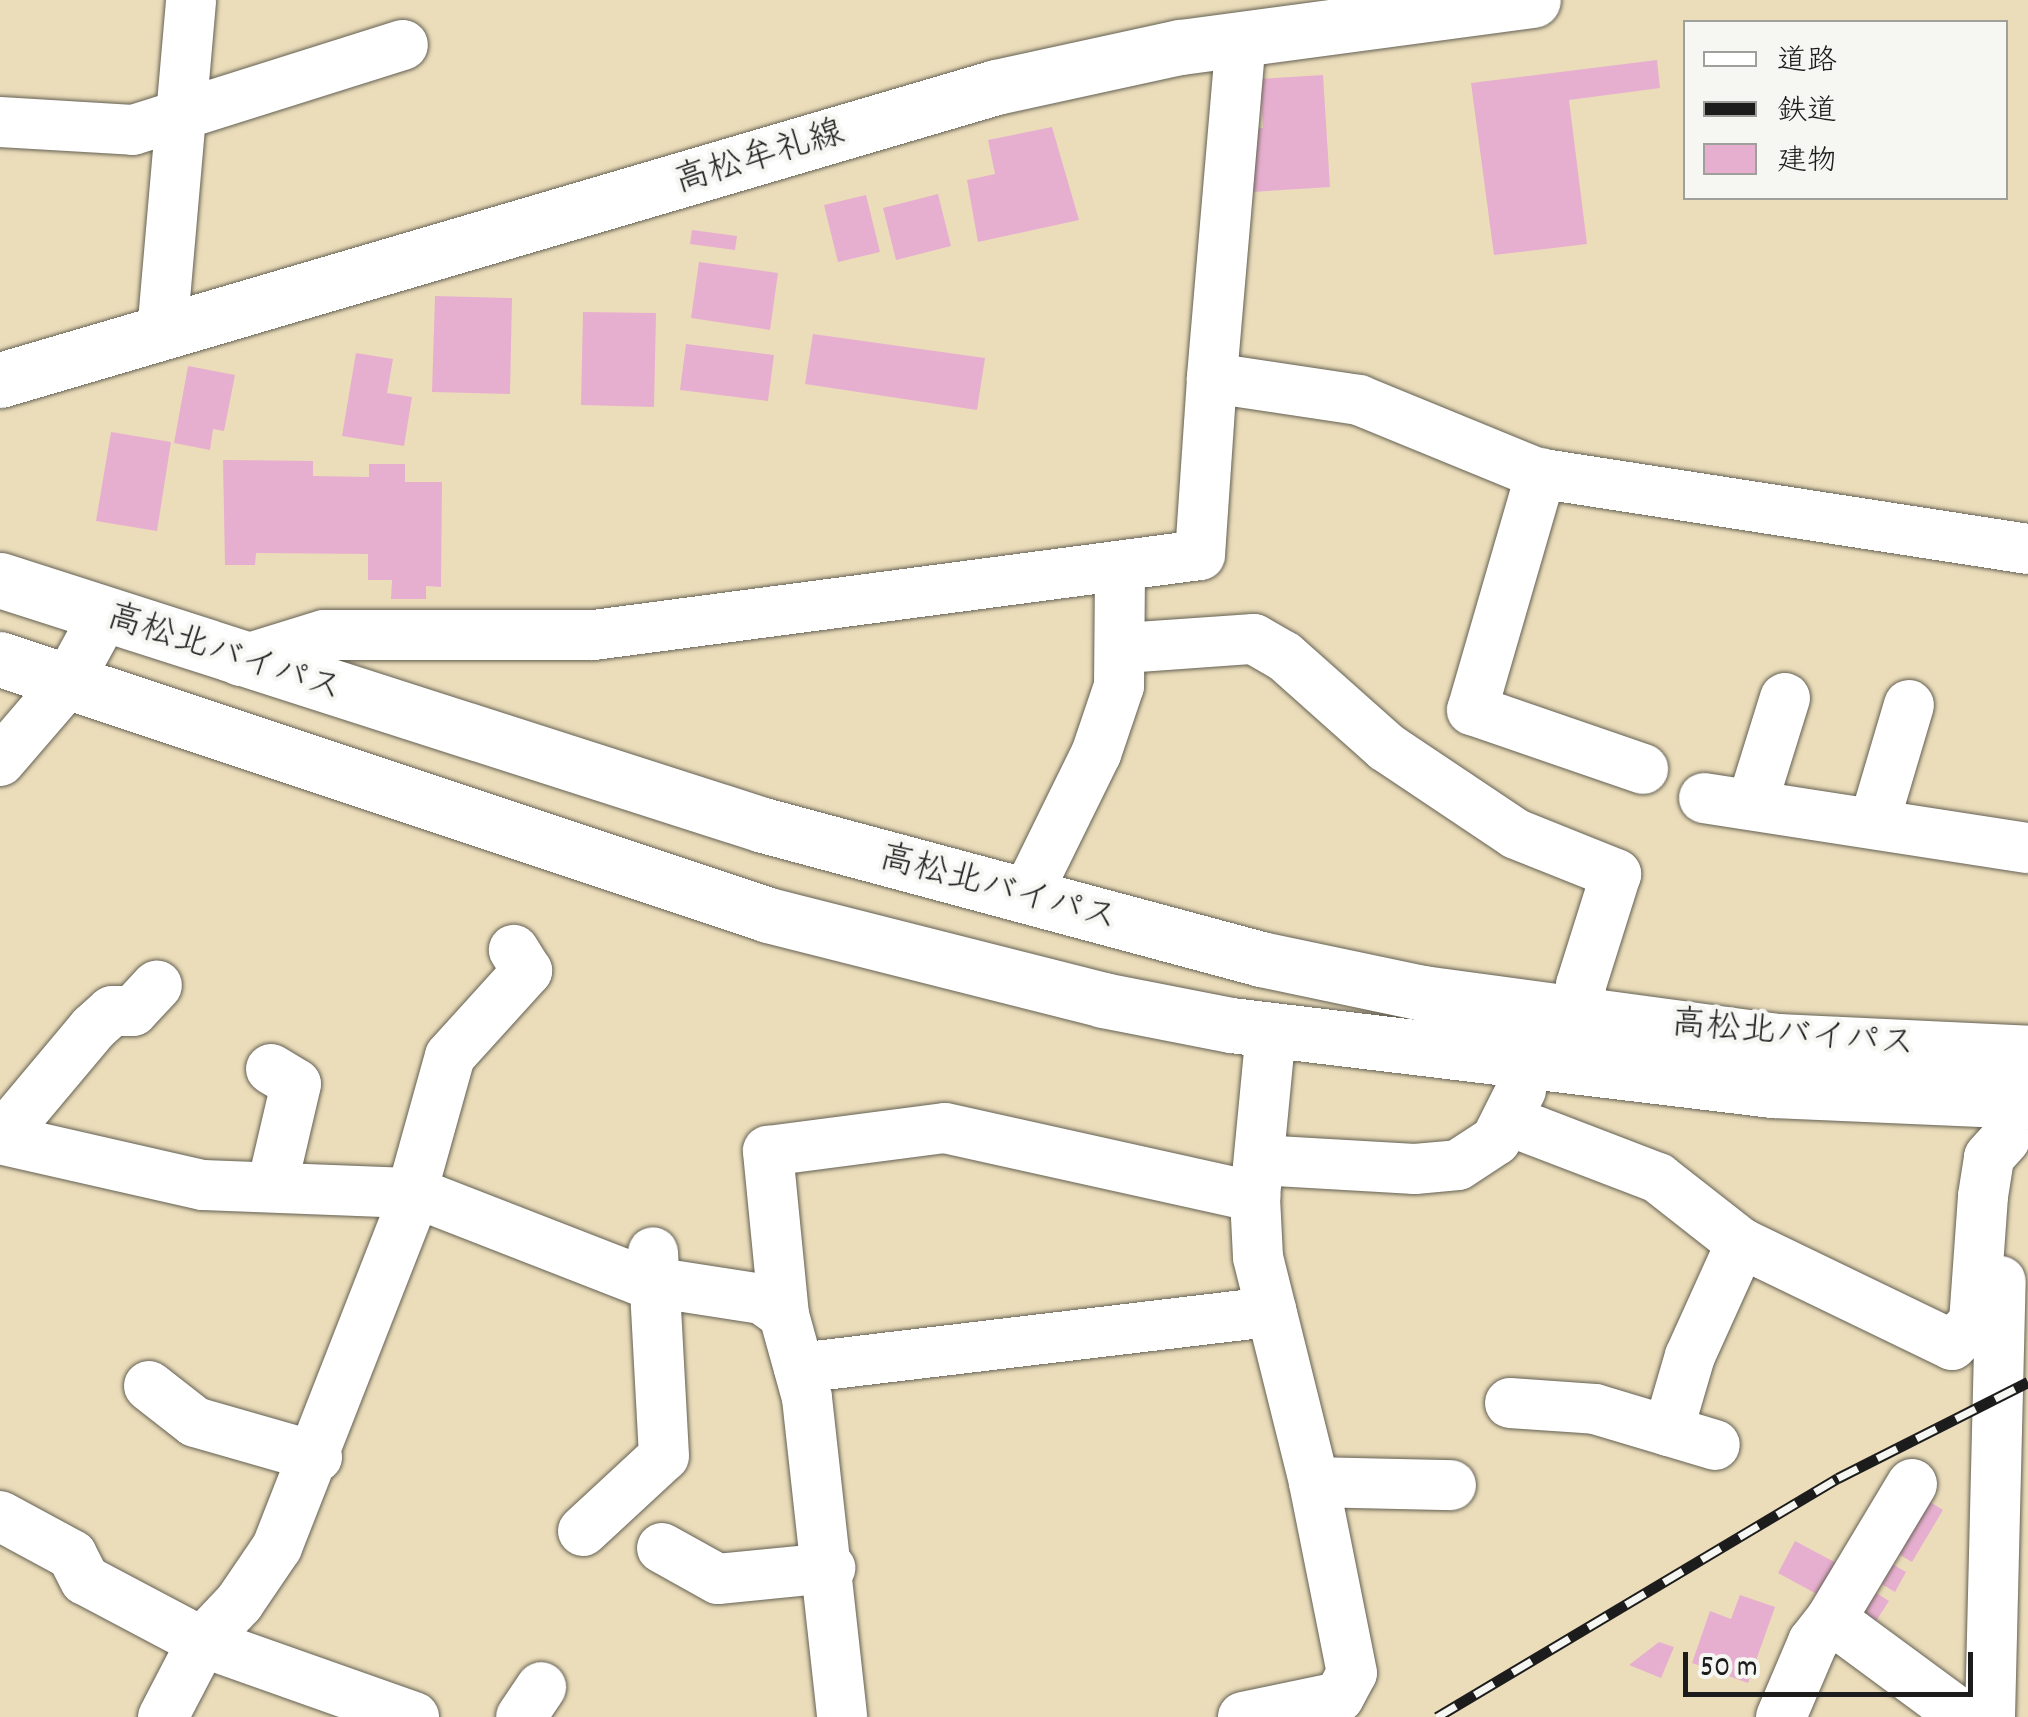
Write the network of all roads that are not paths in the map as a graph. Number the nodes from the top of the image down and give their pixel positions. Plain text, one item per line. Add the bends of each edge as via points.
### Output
1 (191, 0) edge
2 (1534, 0) edge
3 (1250, 25) edge
4 (403, 45) dead end
5 (176, 116) junction
6 (0, 122) edge
7 (162, 334) junction
8 (1212, 378) junction
9 (0, 380) edge
10 (1541, 473) junction
11 (2028, 550) edge
12 (1120, 566) junction
13 (0, 580) edge
14 (104, 616) junction
15 (1124, 648) junction
16 (0, 660) edge
17 (240, 661) junction
18 (68, 682) junction
19 (1784, 698) dead end
20 (1908, 706) dead end
21 (0, 762) edge
22 (1643, 769) dead end
23 (1704, 798) dead end
24 (1752, 804) junction
25 (1874, 824) junction
26 (2028, 848) edge
27 (1025, 898) junction
28 (514, 950) dead end
29 (158, 985) dead end
30 (1579, 1014) junction
31 (1271, 1030) junction
32 (1531, 1062) junction
33 (272, 1068) dead end
34 (2021, 1092) edge
35 (1507, 1120) junction
36 (0, 1139) edge
37 (1258, 1178) junction
38 (272, 1186) junction
39 (414, 1192) junction
40 (1742, 1244) junction
41 (654, 1264) junction
42 (1272, 1312) junction
43 (784, 1315) junction
44 (799, 1368) junction
45 (149, 1386) dead end
46 (1510, 1403) dead end
47 (1668, 1431) junction
48 (1715, 1445) dead end
49 (2028, 1446) edge
50 (316, 1457) junction
51 (1314, 1482) junction
52 (1912, 1484) dead end
53 (1451, 1485) dead end
54 (0, 1516) edge
55 (583, 1531) dead end
56 (662, 1548) dead end
57 (830, 1568) junction
58 (1831, 1619) junction
59 (202, 1642) junction
60 (163, 1717) edge
61 (414, 1717) edge
62 (842, 1717) edge
63 (1242, 1717) edge
64 (1781, 1717) edge
65 (1964, 1717) edge
66 (1990, 1717) edge
67 (2020, 1717) edge

1 - 5 street
2 - 3 main road, 高松牟礼線
3 - 7 main road, 高松牟礼線 via 996,87
3 - 8 street
4 - 5 street
5 - 6 street via 134,130
5 - 7 street
7 - 9 main road, 高松牟礼線
8 - 10 street via 1358,400
8 - 12 street via 1200,555
10 - 11 street
10 - 22 street via 1472,710
12 - 15 street
12 - 17 street via 594,634 324,634
13 - 14 main road, 高松北バイパス
14 - 17 main road, 高松北バイパス
14 - 18 street
15 - 27 street via 1096,754
15 - 30 street via 1254,639 1284,656 1386,747 1516,834 1616,874 1581,985
16 - 18 main road, 高松北バイパス
17 - 27 main road, 高松北バイパス via 763,825
18 - 21 street
18 - 31 main road, 高松北バイパス via 479,824 786,920 1103,1000
19 - 24 street
20 - 25 street
23 - 24 street
24 - 25 street
25 - 26 street
27 - 30 main road, 高松北バイパス via 1404,989
28 - 39 street via 528,972 450,1056
29 - 36 street via 132,1011 112,1011 94,1028
30 - 34 main road, 高松北バイパス via 1778,1041
31 - 32 main road, 高松北バイパス
31 - 37 street
32 - 34 main road, 高松北バイパス via 1772,1090
32 - 35 street
33 - 38 street via 296,1084
34 - 40 street via 1989,1157 1974,1322 1952,1345
34 - 66 street
35 - 37 street via 1478,1154 1438,1169
35 - 40 street via 1658,1178
36 - 38 street via 186,1182
37 - 42 street via 1258,1257
37 - 43 street via 945,1128 768,1151
38 - 39 street
39 - 41 street via 448,1200 577,1259
39 - 50 street
40 - 47 street via 1690,1356
41 - 43 street
41 - 55 street via 664,1456
42 - 44 street
42 - 51 street
43 - 44 street
44 - 57 street
45 - 50 street via 195,1422
46 - 47 street via 1595,1409
47 - 48 street
49 - 67 street
50 - 59 street via 276,1548
51 - 53 street
51 - 63 street via 1352,1673 1339,1697
52 - 58 street
54 - 59 street via 72,1555 85,1580
56 - 57 street via 718,1579
57 - 62 street
58 - 64 street via 1813,1642
58 - 65 street
59 - 60 street
59 - 61 street

